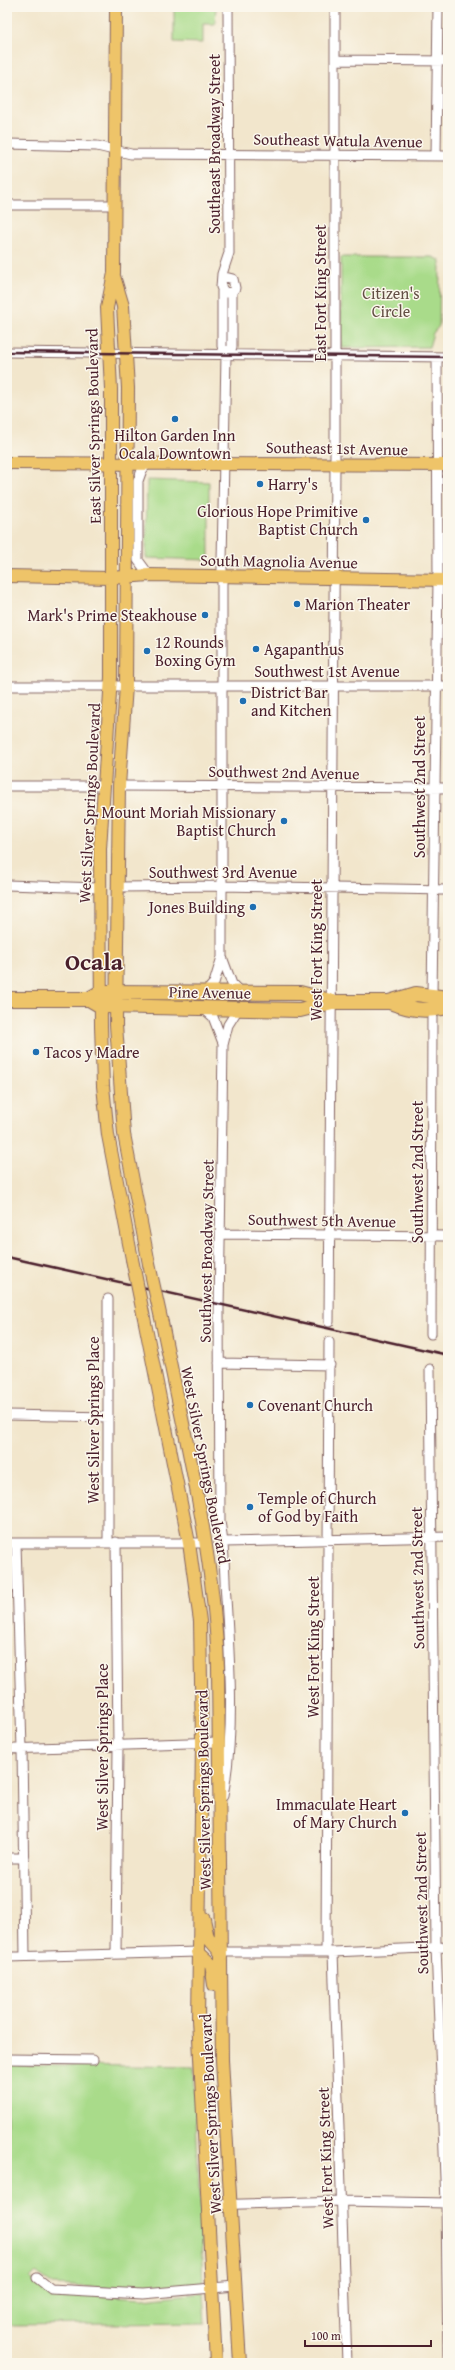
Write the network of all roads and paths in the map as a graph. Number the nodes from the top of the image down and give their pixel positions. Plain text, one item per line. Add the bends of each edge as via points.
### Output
1 (116, 7) edge
2 (228, 7) edge
3 (335, 7) edge
4 (438, 7) edge
5 (335, 60) junction
6 (437, 61) junction
7 (448, 61) edge
8 (7, 144) edge
9 (114, 150) junction
10 (228, 153) junction
11 (334, 156) junction
12 (436, 156) junction
13 (448, 156) edge
14 (7, 205) edge
15 (114, 205) junction
16 (114, 273) junction
17 (222, 280) junction
18 (222, 291) junction
19 (232, 292) junction
20 (7, 352) edge
21 (110, 353) junction
22 (127, 354) junction
23 (226, 354) junction
24 (335, 356) junction
25 (437, 357) junction
26 (448, 357) edge
27 (111, 462) junction
28 (128, 462) junction
29 (149, 462) junction
30 (7, 463) edge
31 (225, 463) junction
32 (335, 464) junction
33 (443, 465) edge
34 (149, 575) junction
35 (7, 576) edge
36 (222, 576) junction
37 (127, 577) junction
38 (110, 578) junction
39 (333, 579) junction
40 (443, 580) edge
41 (7, 686) edge
42 (110, 686) junction
43 (126, 686) junction
44 (222, 686) junction
45 (333, 686) junction
46 (435, 686) junction
47 (448, 686) edge
48 (107, 736) junction
49 (7, 786) edge
50 (103, 786) junction
51 (119, 786) junction
52 (223, 786) junction
53 (331, 787) junction
54 (434, 788) junction
55 (448, 788) edge
56 (118, 837) junction
57 (7, 885) edge
58 (222, 886) junction
59 (118, 887) junction
60 (99, 888) junction
61 (331, 888) junction
62 (434, 890) junction
63 (448, 890) edge
64 (222, 957) junction
65 (117, 992) junction
66 (206, 992) junction
67 (241, 993) junction
68 (432, 994) junction
69 (95, 995) junction
70 (448, 998) edge
71 (7, 999) edge
72 (332, 1002) junction
73 (389, 1002) junction
74 (101, 1006) junction
75 (117, 1007) junction
76 (448, 1007) edge
77 (204, 1009) junction
78 (238, 1009) junction
79 (432, 1010) junction
80 (223, 1045) junction
81 (221, 1234) junction
82 (330, 1235) junction
83 (432, 1236) junction
84 (448, 1236) edge
85 (108, 1298) dead end
86 (329, 1322) dead end
87 (431, 1334) dead end
88 (329, 1342) dead end
89 (219, 1363) junction
90 (330, 1365) junction
91 (430, 1369) dead end
92 (7, 1416) edge
93 (108, 1417) junction
94 (431, 1538) junction
95 (448, 1538) edge
96 (329, 1541) junction
97 (112, 1542) junction
98 (224, 1542) junction
99 (11, 1543) edge
100 (189, 1543) junction
101 (206, 1543) junction
102 (218, 1742) junction
103 (202, 1744) junction
104 (118, 1747) junction
105 (7, 1749) edge
106 (22, 1749) junction
107 (219, 1816) junction
108 (200, 1838) junction
109 (7, 1858) edge
110 (24, 1858) junction
111 (436, 1947) junction
112 (448, 1947) edge
113 (198, 1952) junction
114 (220, 1952) junction
115 (329, 1952) junction
116 (116, 1953) junction
117 (7, 1956) edge
118 (25, 1956) junction
119 (7, 2060) edge
120 (93, 2060) dead end
121 (222, 2060) junction
122 (342, 2201) junction
123 (447, 2203) edge
124 (231, 2205) junction
125 (207, 2206) junction
126 (37, 2278) dead end
127 (235, 2286) junction
128 (212, 2288) junction
129 (216, 2363) edge
130 (240, 2363) edge
131 (347, 2363) edge
132 (448, 2363) edge

1 - 9 main road, East Silver Springs Boulevard
2 - 10 street, Southeast Broadway Street
3 - 5 street, East Fort King Street
4 - 6 street
5 - 6 street
5 - 11 street, East Fort King Street
6 - 7 street
6 - 12 street
8 - 9 street, Southeast Watula Avenue via 97,146
9 - 10 street, Southeast Watula Avenue via 131,154
9 - 15 main road, East Silver Springs Boulevard
10 - 11 street, Southeast Watula Avenue
10 - 17 street, Southeast Broadway Street via 229,253
11 - 12 street, Southeast Watula Avenue
11 - 24 street, East Fort King Street
12 - 13 street, Southeast Watula Avenue
14 - 15 street
15 - 16 main road, East Silver Springs Boulevard
16 - 21 main road, East Silver Springs Boulevard via 107,308
16 - 22 main road, East Silver Springs Boulevard via 123,306
17 - 18 street
17 - 19 street via 225,277 233,279 235,288
18 - 19 street
18 - 23 street via 222,346
19 - 23 street via 232,347
20 - 21 street
21 - 22 street
21 - 27 main road, East Silver Springs Boulevard
22 - 23 street
22 - 28 main road, East Silver Springs Boulevard
23 - 24 street
23 - 31 street
24 - 25 street
24 - 32 street, East Fort King Street
25 - 26 street
25 - 33 street, Southwest 2nd Street
27 - 28 main road, Southeast 1st Avenue
27 - 30 main road, Southeast 1st Avenue
27 - 38 main road, East Silver Springs Boulevard
28 - 29 main road, Southeast 1st Avenue
28 - 37 main road, East Silver Springs Boulevard
29 - 31 main road, Southeast 1st Avenue
29 - 34 street via 142,470 138,481 138,560
31 - 32 main road, Southeast 1st Avenue
31 - 36 street
32 - 33 main road, Southeast 1st Avenue
32 - 39 street, East Fort King Street
33 - 40 street, Southwest 2nd Street
34 - 36 main road, South Magnolia Avenue
34 - 37 main road, South Magnolia Avenue
35 - 38 main road, South Magnolia Avenue
36 - 39 main road, South Magnolia Avenue
36 - 44 street
37 - 38 main road, South Magnolia Avenue
37 - 43 main road, West Silver Springs Boulevard
38 - 42 main road, West Silver Springs Boulevard
39 - 40 main road, South Magnolia Avenue
39 - 45 street, West Fort King Street
40 - 46 street, Southwest 2nd Street
41 - 42 street, Southwest 1st Avenue
42 - 43 street, Southwest 1st Avenue
42 - 48 main road, West Silver Springs Boulevard
43 - 44 street, Southwest 1st Avenue
43 - 51 main road, West Silver Springs Boulevard
44 - 45 street, Southwest 1st Avenue
44 - 52 street
45 - 46 street, Southwest 1st Avenue
45 - 53 street, West Fort King Street
46 - 47 street, Southwest 1st Avenue
46 - 54 street, Southwest 2nd Street
48 - 50 main road, West Silver Springs Boulevard
48 - 51 main road via 108,774
49 - 50 street
50 - 56 main road via 111,798 112,823
50 - 60 main road, West Silver Springs Boulevard
51 - 52 street, Southwest 2nd Avenue
51 - 56 main road, West Silver Springs Boulevard
52 - 53 street, Southwest 2nd Avenue
52 - 58 street
53 - 54 street, Southwest 2nd Avenue
53 - 61 street, West Fort King Street
54 - 55 street, Southwest 2nd Avenue
54 - 62 street, Southwest 2nd Street
56 - 59 main road, West Silver Springs Boulevard
57 - 60 street
58 - 59 street, Southwest 3rd Avenue
58 - 61 street, Southwest 3rd Avenue
58 - 64 street
59 - 65 main road, West Silver Springs Boulevard
60 - 69 main road, West Silver Springs Boulevard
61 - 62 street, Southwest 3rd Avenue
61 - 72 street, West Fort King Street
62 - 63 street, Southwest 3rd Avenue
62 - 68 street, Southwest 2nd Street
64 - 66 street via 214,983
64 - 67 street via 232,983
65 - 66 highway, Pine Avenue
65 - 69 highway, Pine Avenue
65 - 75 main road, West Silver Springs Boulevard
66 - 67 highway, Pine Avenue
67 - 72 highway, Pine Avenue via 300,993
68 - 70 highway, Pine Avenue
68 - 73 highway, Pine Avenue via 416,994
69 - 71 highway, Pine Avenue
69 - 74 highway, Pine Avenue
72 - 73 highway, Pine Avenue
72 - 78 highway, Pine Avenue via 300,1010
72 - 82 street, West Fort King Street
73 - 79 highway, Pine Avenue via 413,1010
74 - 75 highway, Pine Avenue
74 - 100 main road, West Silver Springs Boulevard, bridge via 103,1086 108,1135
75 - 77 highway, Pine Avenue
75 - 101 main road, West Silver Springs Boulevard, bridge via 121,1112
76 - 79 highway, Pine Avenue
77 - 78 highway, Pine Avenue
77 - 80 street, Southwest Broadway Street via 213,1016
78 - 80 street, Southwest Broadway Street via 228,1025
79 - 83 street, Southwest 2nd Street
80 - 81 street, Southwest Broadway Street
81 - 82 street, Southwest 5th Avenue
81 - 89 street, Southwest Broadway Street
82 - 83 street, Southwest 5th Avenue
82 - 86 street, West Fort King Street
83 - 84 street, Southwest 5th Avenue
83 - 87 street, Southwest 2nd Street
85 - 93 street, West Silver Springs Place
88 - 90 street, West Fort King Street
89 - 90 street
89 - 98 street, Southwest Broadway Street via 220,1522
90 - 96 street, West Fort King Street
91 - 94 street, Southwest 2nd Street
92 - 93 street
93 - 97 street, West Silver Springs Place
94 - 95 street
94 - 96 street
94 - 111 street, Southwest 2nd Street
96 - 98 street
96 - 115 street, West Fort King Street
97 - 99 street
97 - 100 street
97 - 104 street, West Silver Springs Place
98 - 107 street, Southwest Broadway Street via 229,1642 229,1739 227,1774
99 - 106 street
100 - 101 street
100 - 103 main road, West Silver Springs Boulevard via 200,1621
101 - 102 main road, West Silver Springs Boulevard via 217,1631
102 - 103 street
102 - 107 main road, West Silver Springs Boulevard
103 - 104 street
103 - 108 main road, West Silver Springs Boulevard
104 - 106 street
104 - 116 street, West Silver Springs Place
105 - 106 street
106 - 110 street
107 - 114 main road, West Silver Springs Boulevard
108 - 113 main road, West Silver Springs Boulevard
108 - 114 main road via 205,1869 205,1929 210,1942
109 - 110 street
110 - 118 street
111 - 112 street
111 - 115 street
111 - 123 street, Southwest 2nd Street
113 - 116 street
113 - 121 main road via 211,1964 214,1973 216,2045
113 - 125 main road, West Silver Springs Boulevard via 199,2071
114 - 115 street
114 - 121 main road, West Silver Springs Boulevard
115 - 122 street, West Fort King Street
116 - 118 street
117 - 118 street
119 - 120 street
121 - 124 main road, West Silver Springs Boulevard
122 - 123 street
122 - 124 street
122 - 131 street, West Fort King Street
123 - 132 street, Southwest 2nd Street
124 - 125 street
124 - 127 main road, West Silver Springs Boulevard
125 - 128 main road, West Silver Springs Boulevard
126 - 128 street via 51,2289 144,2294
127 - 128 street
127 - 130 main road, West Silver Springs Boulevard
128 - 129 main road, West Silver Springs Boulevard

